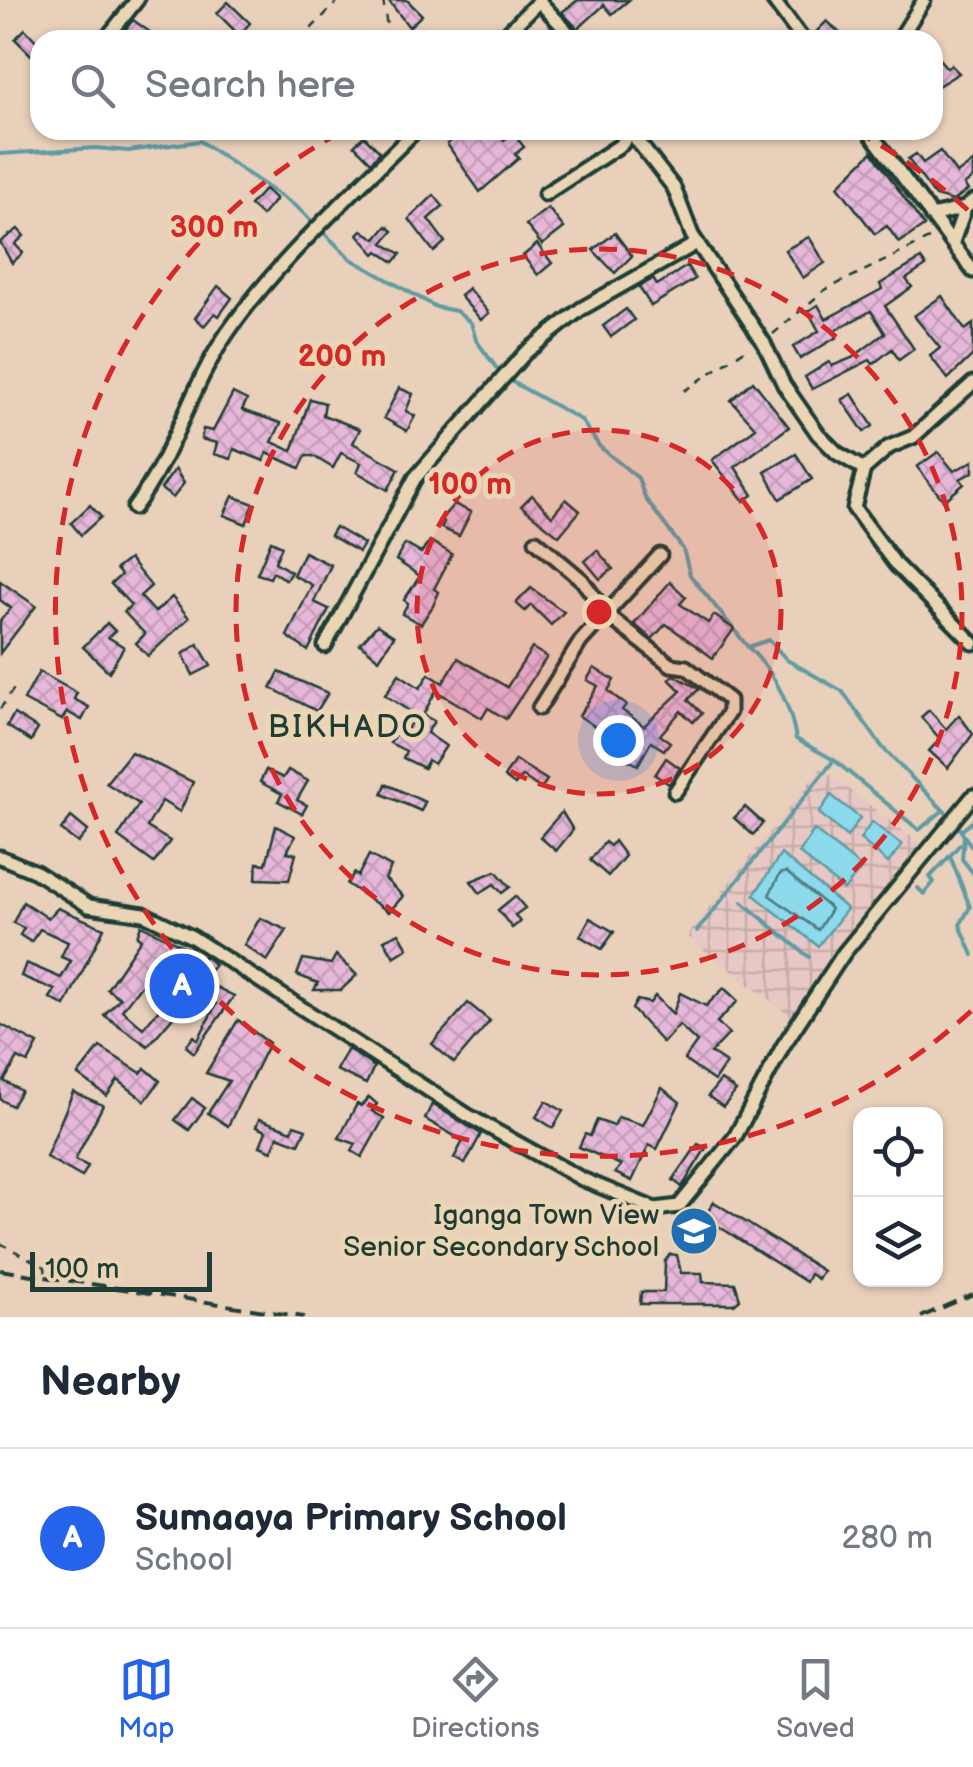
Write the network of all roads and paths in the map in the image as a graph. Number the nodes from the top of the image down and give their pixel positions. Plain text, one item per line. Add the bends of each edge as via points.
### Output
1 (137, 0) edge
2 (339, 0) edge
3 (382, 0) edge
4 (539, 0) edge
5 (773, 0) edge
6 (924, 0) edge
7 (113, 30) edge
8 (310, 30) edge
9 (387, 30) edge
10 (510, 30) edge
11 (566, 30) edge
12 (796, 30) edge
13 (905, 30) edge
14 (406, 140) edge
15 (620, 140) edge
16 (637, 140) edge
17 (875, 140) edge
18 (544, 194) dead end
19 (969, 205) edge
20 (931, 216) junction
21 (950, 238) junction
22 (697, 243) junction
23 (973, 271) edge
24 (764, 343) junction
25 (973, 383) edge
26 (684, 390) dead end
27 (864, 470) junction
28 (134, 508) dead end
29 (536, 541) dead end
30 (660, 555) dead end
31 (608, 616) junction
32 (973, 643) edge
33 (325, 646) dead end
34 (17, 684) dead end
35 (0, 708) edge
36 (539, 708) dead end
37 (675, 792) dead end
38 (973, 796) edge
39 (0, 857) edge
40 (0, 1243) edge
41 (46, 1278) dead end

1 - 7 street
2 - 8 path
3 - 9 path
4 - 10 street
4 - 11 street
5 - 12 street
6 - 13 street
14 - 28 street via 322,222 228,333
15 - 18 street
16 - 22 street via 674,188
17 - 20 street
19 - 20 street
19 - 21 street
20 - 21 street
21 - 23 street
21 - 24 path via 824,290
22 - 24 street
22 - 33 street via 581,310 525,352 414,478
24 - 26 path
24 - 27 street via 818,434
25 - 27 street
27 - 32 street via 854,508 896,565
29 - 31 street via 582,580
30 - 31 street
31 - 36 street via 581,640
31 - 37 street via 729,700 729,712
34 - 35 path
38 - 39 street via 844,953 702,1183 679,1206 655,1210 582,1180 467,1115 192,937 144,914 90,906
40 - 41 path via 44,1267

